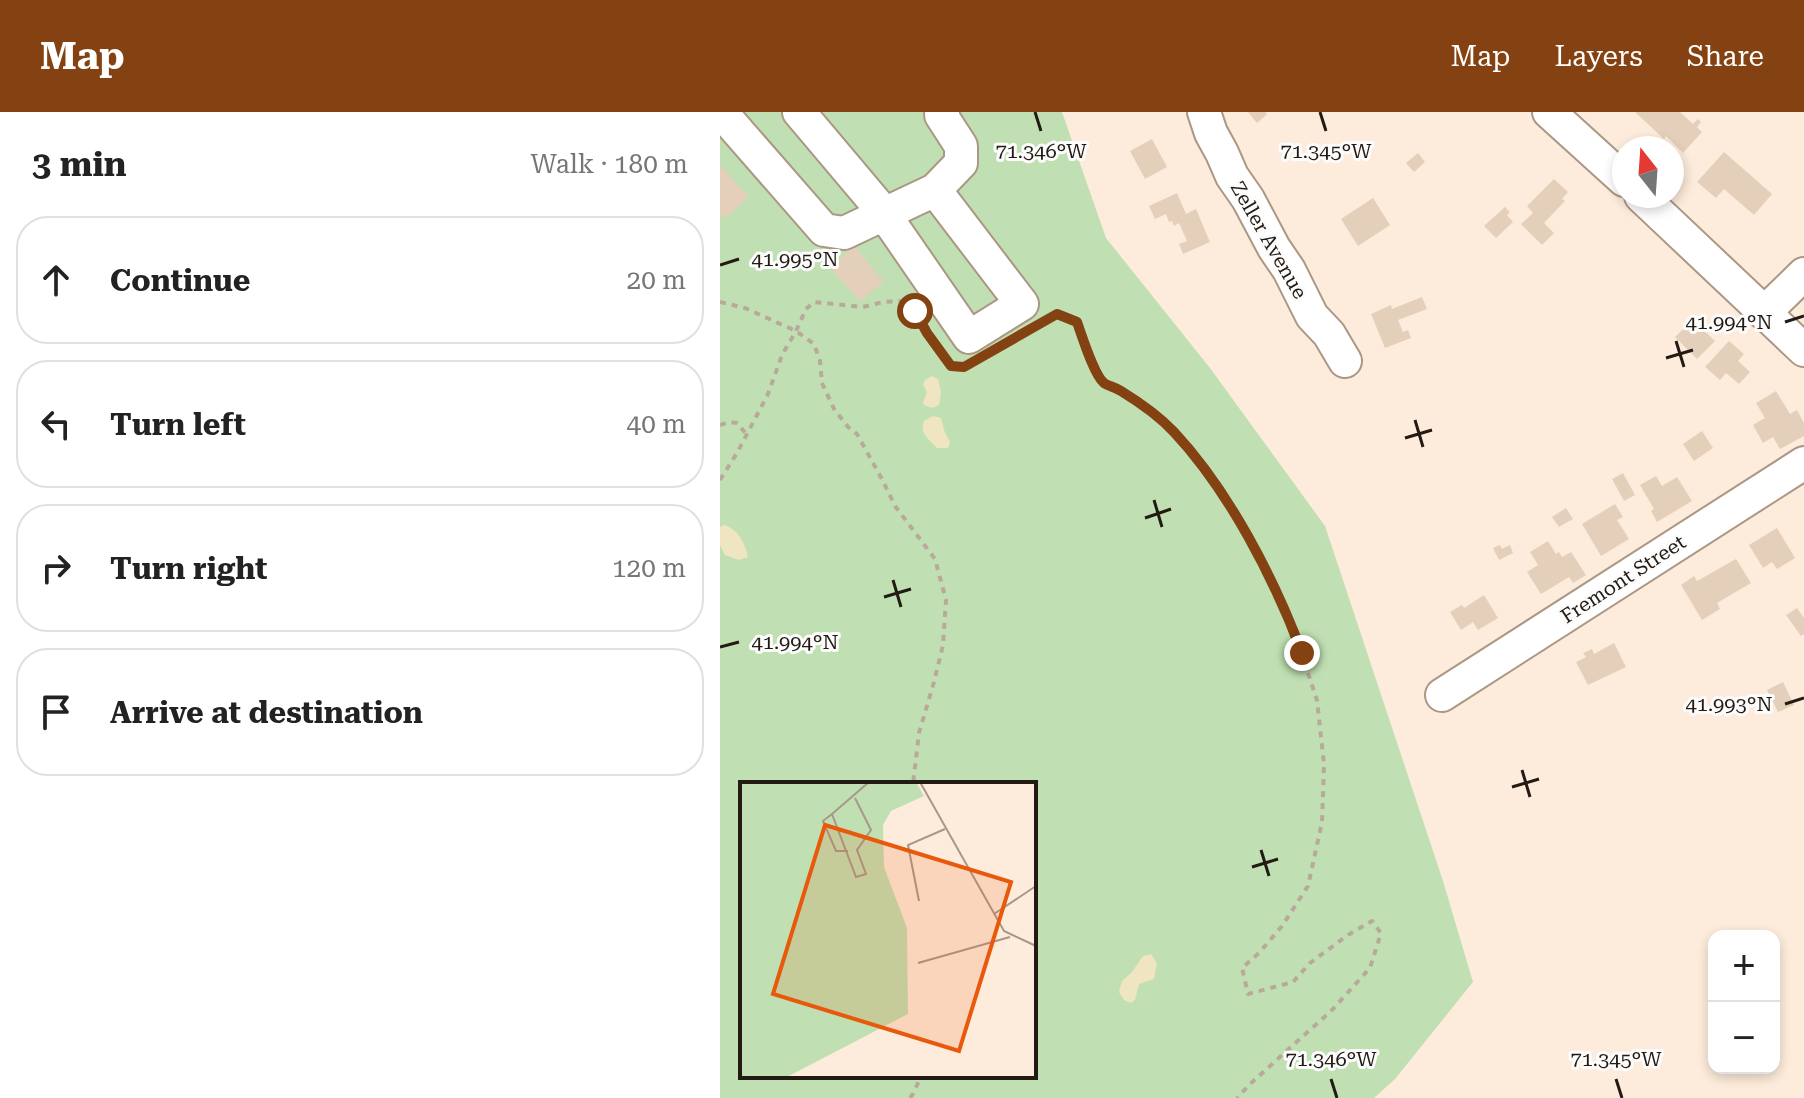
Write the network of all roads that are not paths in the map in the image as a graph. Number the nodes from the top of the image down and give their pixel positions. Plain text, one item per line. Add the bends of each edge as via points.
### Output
1 (721, 112) edge
2 (799, 112) edge
3 (943, 112) edge
4 (1204, 112) edge
5 (1549, 112) edge
6 (1612, 169) edge
7 (935, 190) junction
8 (1654, 208) edge
9 (884, 215) junction
10 (1804, 274) edge
11 (1764, 313) junction
12 (1804, 350) edge
13 (1345, 361) dead end
14 (1804, 463) edge
15 (1442, 695) dead end

1 - 9 street via 824,230 844,233
2 - 9 street
3 - 7 street via 961,146 961,163
4 - 13 street, Zeller Avenue via 1232,176 1312,316
5 - 6 street
7 - 9 street
7 - 9 street via 1022,304 969,337
8 - 11 street
10 - 11 street
11 - 12 street
14 - 15 street, Fremont Street

